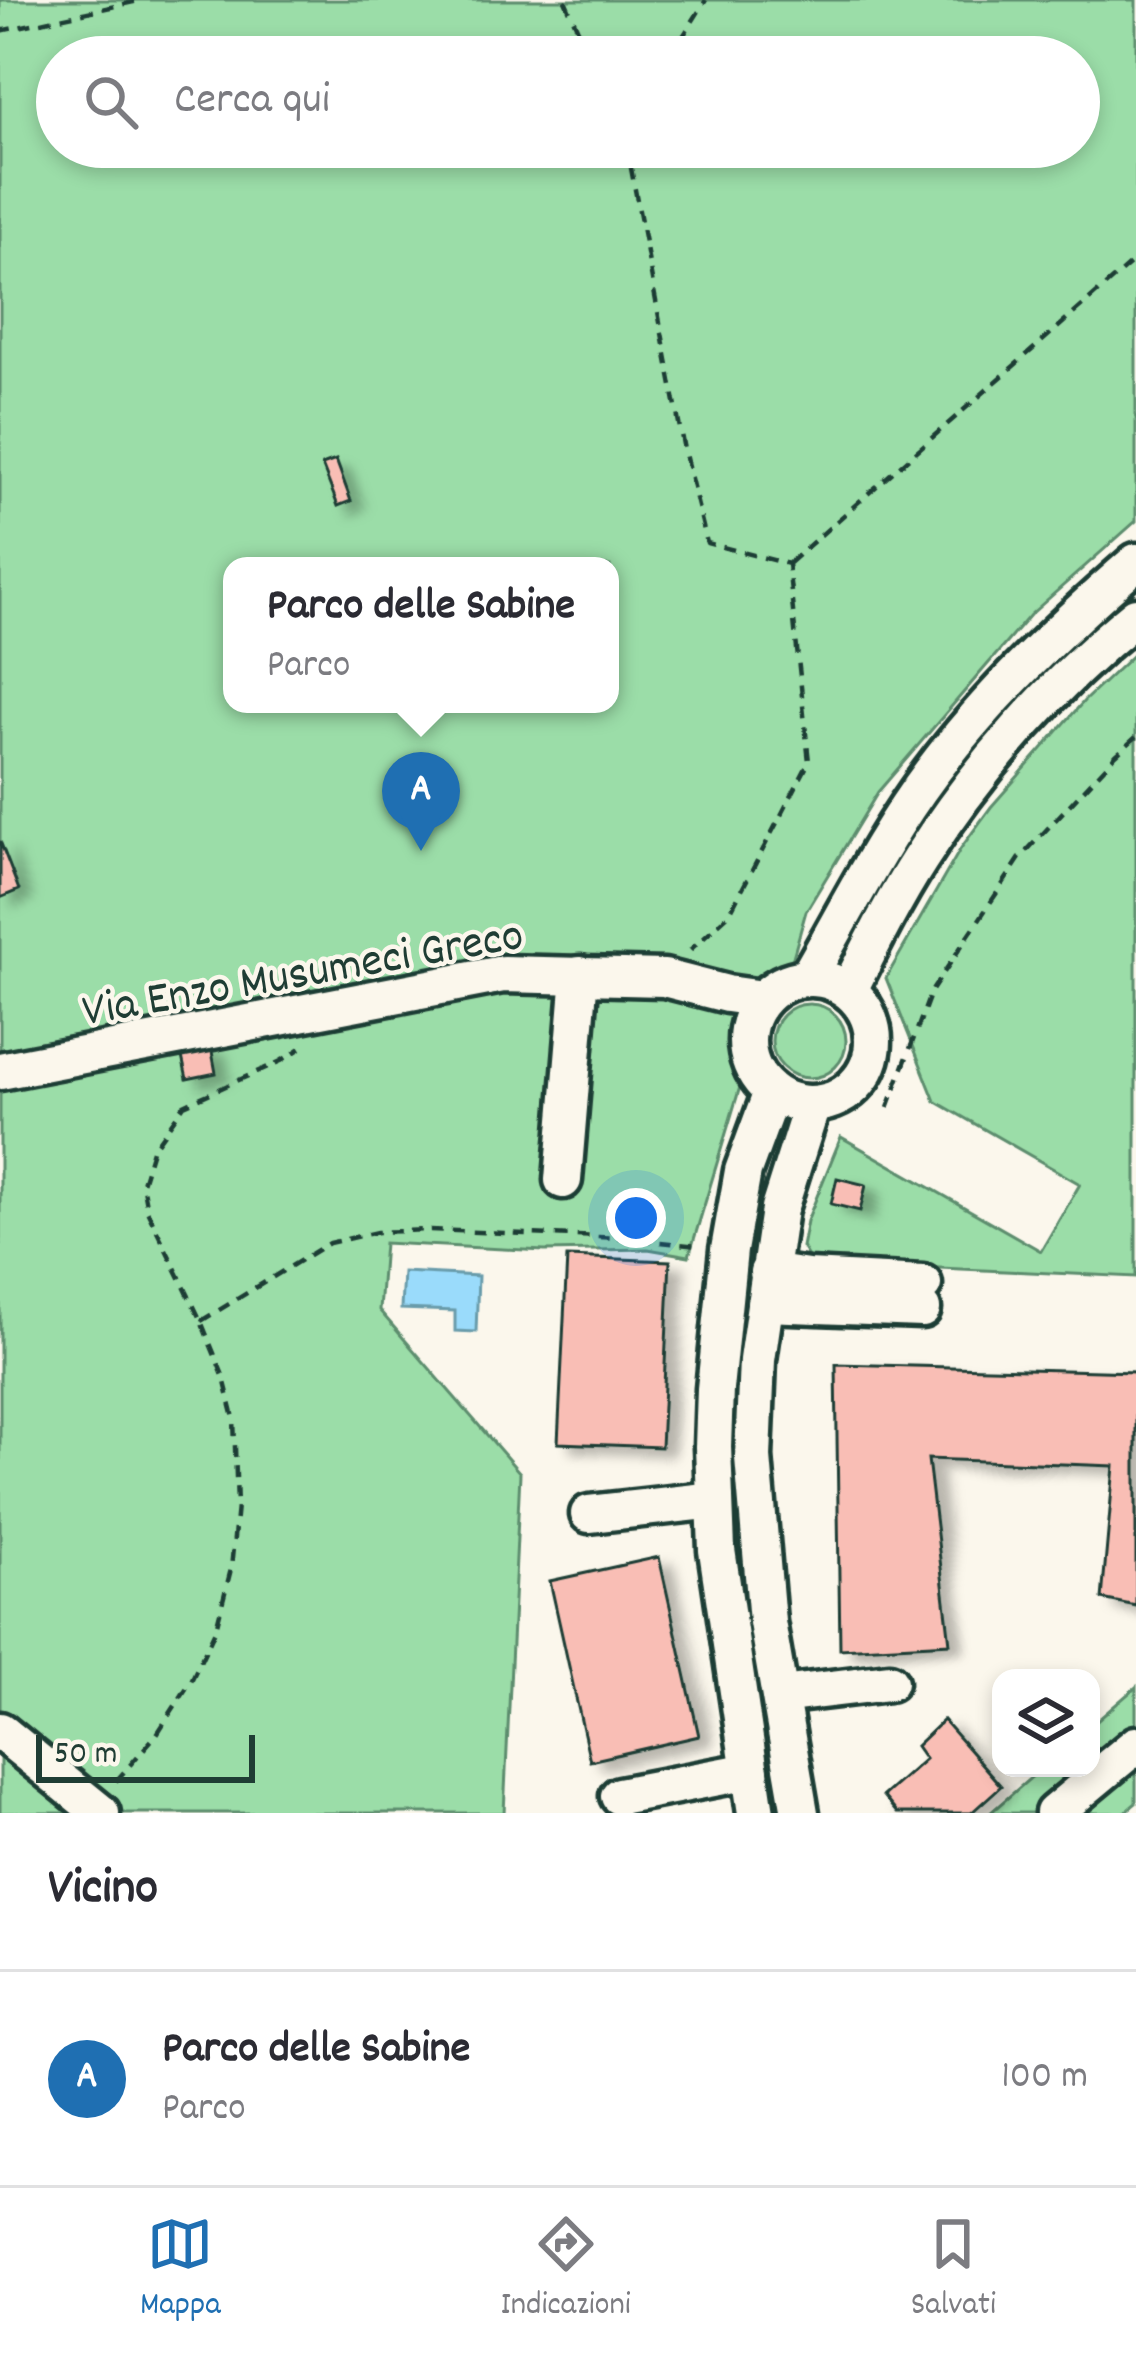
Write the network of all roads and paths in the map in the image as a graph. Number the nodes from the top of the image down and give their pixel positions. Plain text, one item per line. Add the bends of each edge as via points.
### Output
1 (143, 0) edge
2 (565, 0) edge
3 (706, 0) edge
4 (0, 31) edge
5 (581, 36) edge
6 (683, 36) edge
7 (630, 168) edge
8 (1136, 259) edge
9 (1136, 562) edge
10 (788, 564) junction
11 (1136, 616) edge
12 (1136, 737) edge
13 (580, 976) junction
14 (808, 977) junction
15 (664, 978) junction
16 (849, 990) junction
17 (762, 999) junction
18 (314, 1010) junction
19 (0, 1071) edge
20 (772, 1092) junction
21 (812, 1105) junction
22 (887, 1108) dead end
23 (563, 1180) dead end
24 (729, 1250) junction
25 (766, 1288) junction
26 (923, 1296) dead end
27 (201, 1321) junction
28 (715, 1500) junction
29 (589, 1514) dead end
30 (889, 1682) dead end
31 (779, 1695) junction
32 (0, 1731) edge
33 (1136, 1745) edge
34 (750, 1771) junction
35 (619, 1796) dead end
36 (96, 1809) edge
37 (756, 1813) edge
38 (800, 1813) edge
39 (1054, 1813) edge

1 - 4 path
2 - 5 path
3 - 6 path
7 - 10 path via 707,544
8 - 10 path
9 - 14 street via 1009,681 948,751
10 - 15 path via 809,762 729,914
11 - 16 street via 1047,700 964,797 909,876
12 - 22 path via 1020,858 931,992
13 - 15 street, Via Enzo Musumeci Greco
13 - 18 street, Via Enzo Musumeci Greco via 503,974
13 - 23 street
14 - 16 street
14 - 17 street
15 - 17 street, Via Enzo Musumeci Greco
16 - 21 street via 870,1019 872,1056 852,1089
17 - 20 street via 746,1037 748,1057
18 - 19 street, Via Enzo Musumeci Greco
18 - 27 path via 315,1028 303,1047 184,1106 152,1150 142,1184 147,1210
20 - 21 street
20 - 24 street via 743,1171
21 - 25 street via 778,1209
24 - 27 path via 622,1238 377,1232 328,1243
24 - 28 street via 715,1389
25 - 26 street
25 - 31 street via 753,1457
27 - 36 path via 234,1418 238,1506 226,1589 217,1628 179,1699
28 - 29 street
28 - 34 street
30 - 31 street
31 - 38 street
32 - 36 street
33 - 39 street
34 - 35 street
34 - 37 street

